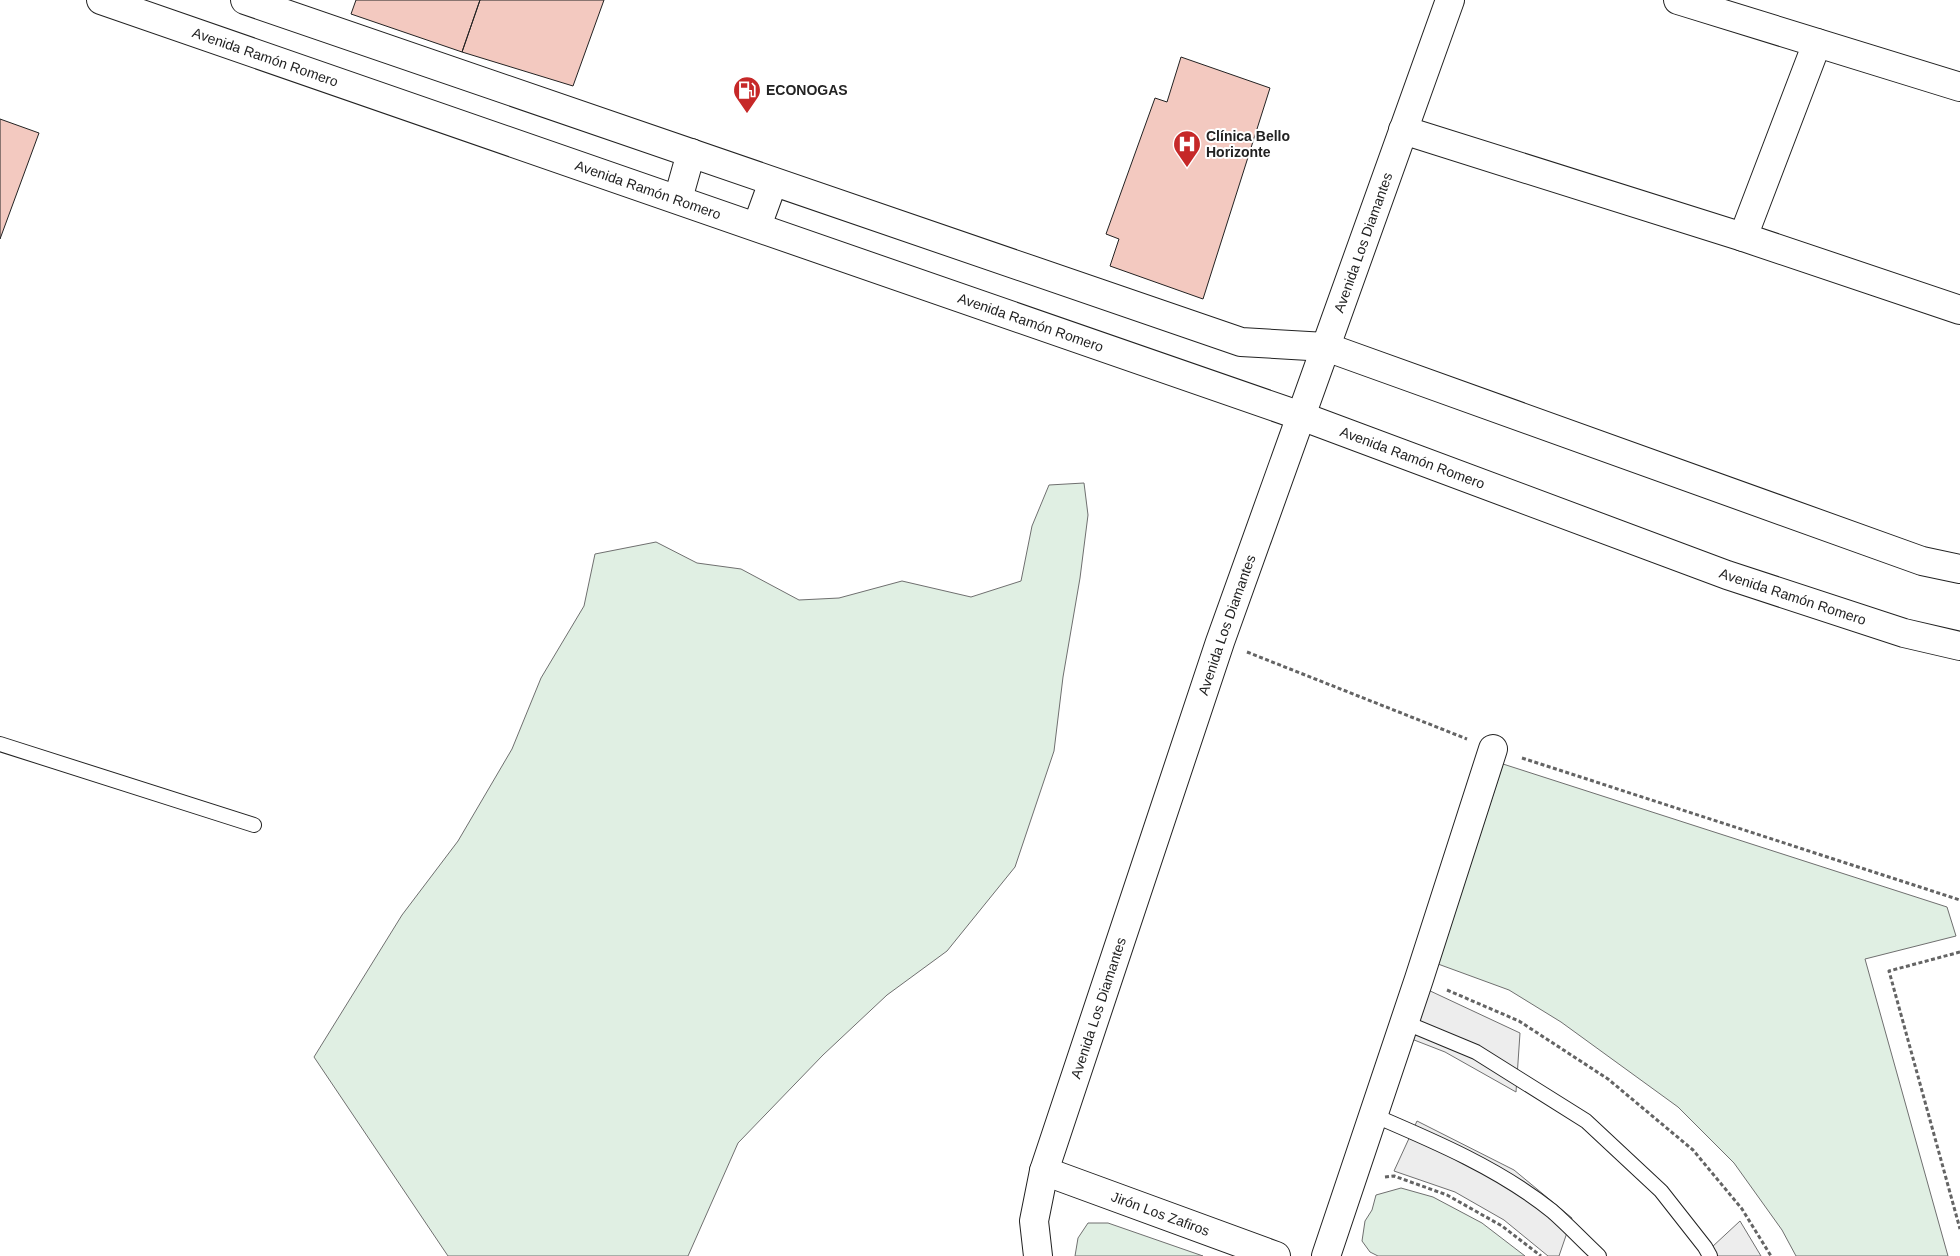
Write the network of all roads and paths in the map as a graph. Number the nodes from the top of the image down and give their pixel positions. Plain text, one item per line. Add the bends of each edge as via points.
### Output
1 (101, 0) edge
2 (245, 0) edge
3 (1450, 0) edge
4 (1678, 0) edge
5 (1817, 43) junction
6 (1960, 87) edge
7 (1403, 130) junction
8 (691, 153) junction
9 (773, 182) junction
10 (678, 199) junction
11 (757, 226) junction
12 (1743, 237) junction
13 (1960, 310) edge
14 (1326, 346) junction
15 (1301, 416) junction
16 (1960, 569) edge
17 (1220, 642) junction
18 (1960, 646) edge
19 (0, 744) edge
20 (1493, 749) junction
21 (254, 825) dead end
22 (1960, 900) edge
23 (1960, 952) edge
24 (1419, 978) junction
25 (1404, 1022) junction
26 (1373, 1115) junction
27 (1044, 1171) junction
28 (1376, 1178) dead end
29 (1960, 1229) edge
30 (1038, 1256) edge
31 (1276, 1256) edge
32 (1326, 1256) edge
33 (1541, 1256) edge
34 (1599, 1256) edge
35 (1710, 1256) edge
36 (1771, 1256) edge

1 - 10 street, Avenida Ramón Romero
2 - 8 street
3 - 7 street, Avenida Los Diamantes
4 - 5 street
5 - 6 street
5 - 12 street
7 - 12 street
7 - 14 street, Avenida Los Diamantes
8 - 9 street
8 - 10 street
9 - 11 street
9 - 14 street via 1242,342
10 - 11 street, Avenida Ramón Romero
11 - 15 street, Avenida Ramón Romero
12 - 13 street
14 - 15 street, Avenida Los Diamantes
14 - 16 street via 1922,561
15 - 17 street, Avenida Los Diamantes
15 - 18 street, Avenida Ramón Romero via 1727,575 1904,632
17 - 20 path
17 - 27 street, Avenida Los Diamantes
19 - 21 lane
20 - 22 path
20 - 24 street
23 - 29 path via 1889,971
24 - 25 street
24 - 36 path via 1519,1021 1608,1079 1693,1150 1742,1209
25 - 26 street
25 - 35 lane via 1476,1052 1586,1121 1661,1191
26 - 32 street
26 - 34 lane via 1499,1175 1551,1211
27 - 30 street, Avenida Los Diamantes via 1034,1221
27 - 31 street, Jirón Los Zafiros
28 - 33 path via 1394,1176 1447,1194 1502,1226

